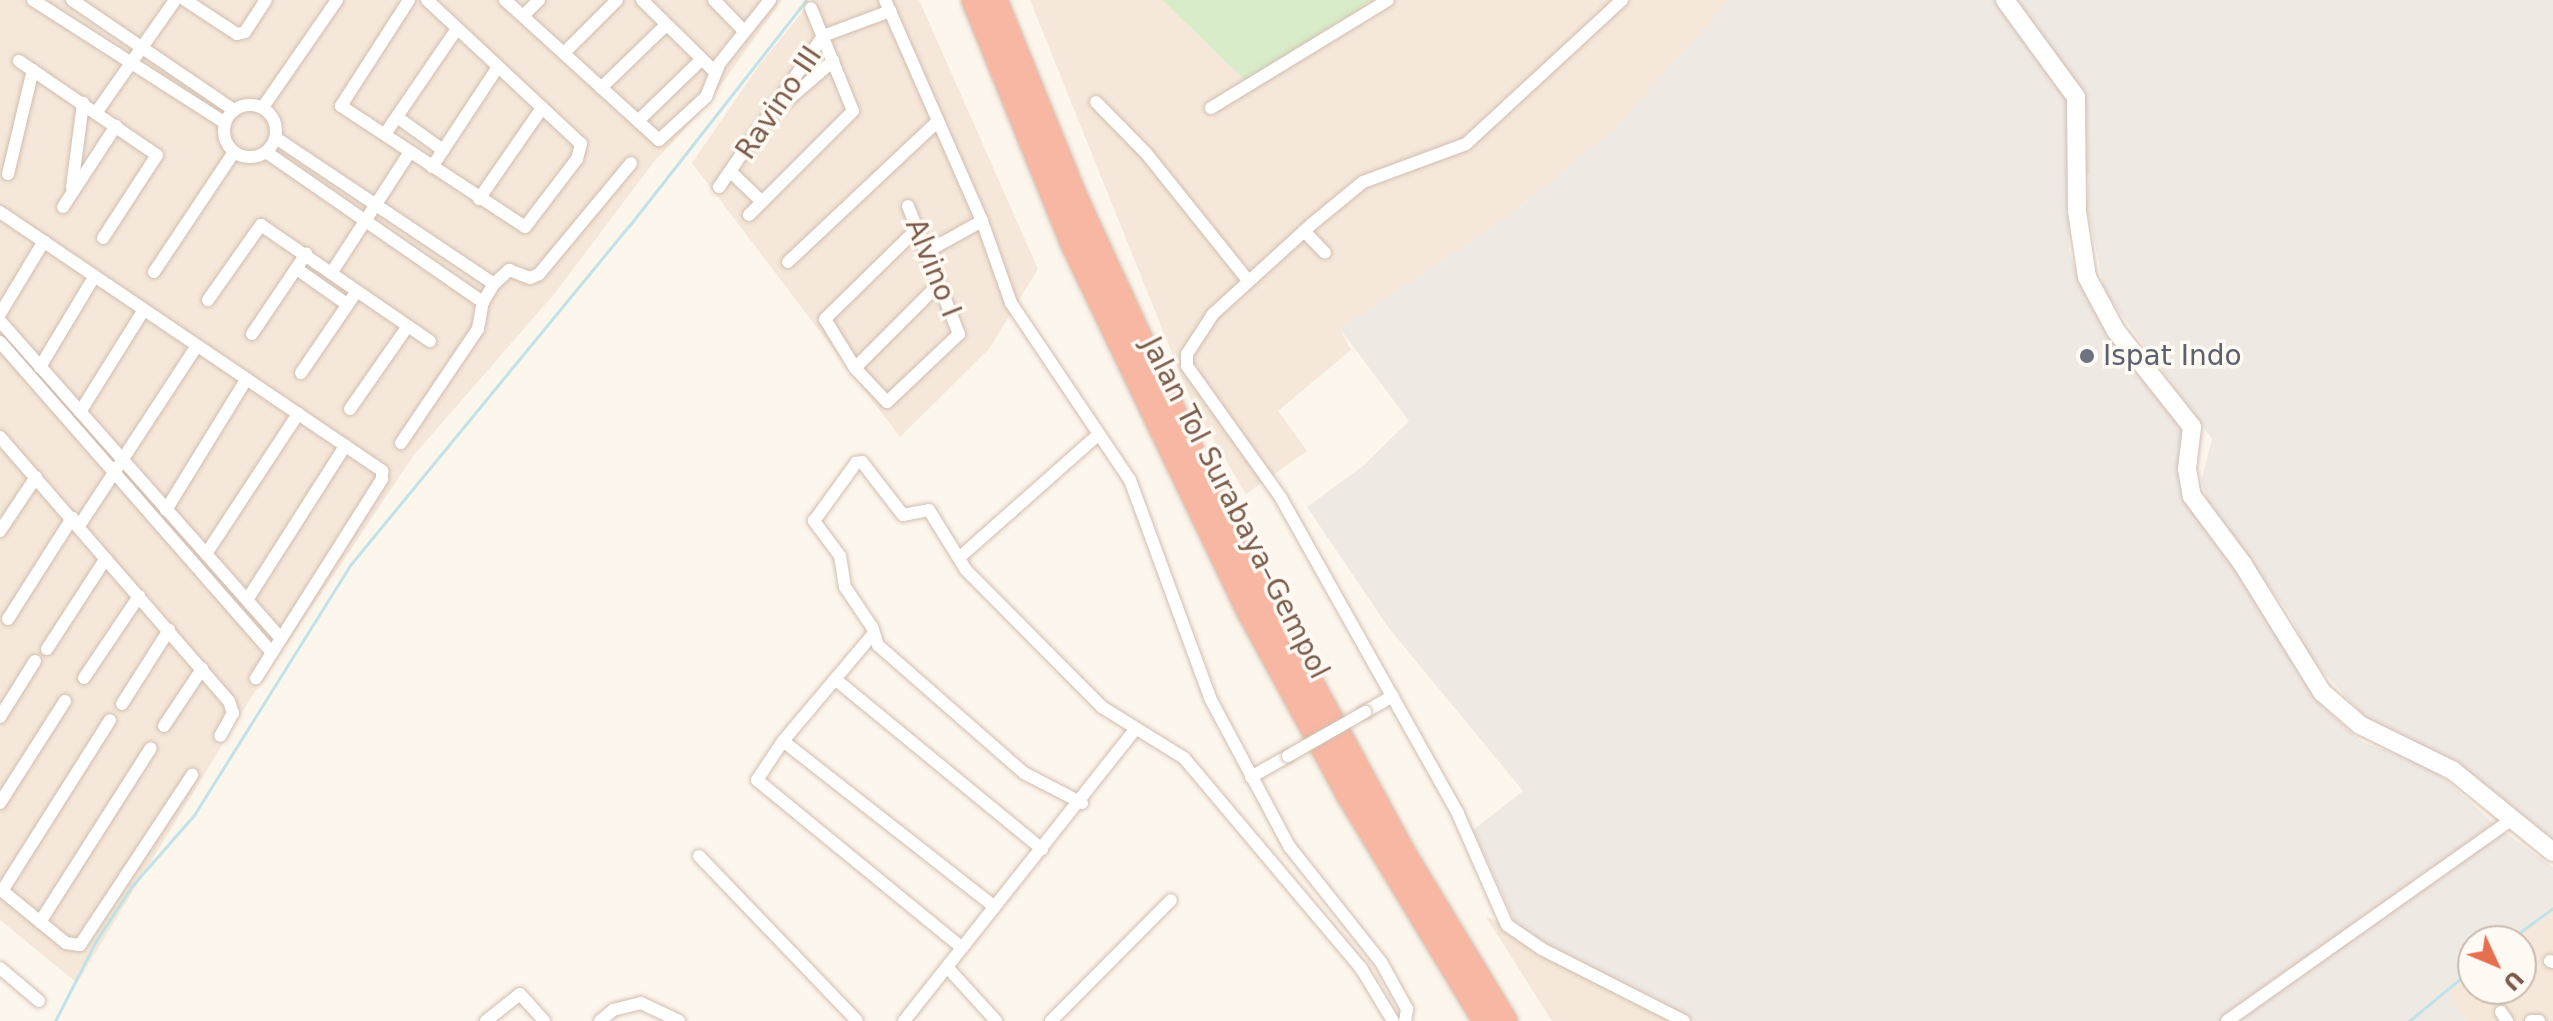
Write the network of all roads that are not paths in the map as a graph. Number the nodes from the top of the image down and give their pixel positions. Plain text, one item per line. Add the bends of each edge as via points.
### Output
1 (33, 0) edge
2 (72, 0) edge
3 (175, 0) edge
4 (266, 0) edge
5 (337, 0) edge
6 (409, 0) edge
7 (427, 0) edge
8 (505, 0) edge
9 (539, 0) edge
10 (617, 0) edge
11 (642, 0) edge
12 (714, 0) edge
13 (770, 0) edge
14 (974, 0) edge
15 (995, 0) edge
16 (1388, 0) edge
17 (1622, 0) edge
18 (2005, 0) edge
19 (191, 2) edge
20 (888, 5) edge
21 (811, 8) dead end
22 (523, 16) junction
23 (666, 25) junction
24 (457, 29) junction
25 (744, 31) junction
26 (823, 36) junction
27 (142, 48) junction
28 (564, 53) junction
29 (701, 60) junction
30 (19, 61) dead end
31 (833, 61) junction
32 (131, 64) junction
33 (498, 67) junction
34 (33, 70) junction
35 (715, 72) junction
36 (601, 88) junction
37 (1096, 102) dead end
38 (83, 103) junction
39 (263, 107) junction
40 (542, 108) junction
41 (1211, 108) dead end
42 (234, 110) junction
43 (96, 113) junction
44 (770, 115) junction
45 (397, 117) junction
46 (638, 121) junction
47 (938, 121) junction
48 (225, 123) junction
49 (116, 126) junction
50 (385, 134) junction
51 (276, 138) junction
52 (443, 150) junction
53 (234, 152) junction
54 (266, 152) junction
55 (410, 152) junction
56 (631, 163) dead end
57 (432, 167) junction
58 (732, 173) junction
59 (8, 174) dead end
60 (72, 187) junction
61 (719, 187) dead end
62 (479, 199) junction
63 (762, 202) junction
64 (376, 205) junction
65 (908, 206) dead end
66 (63, 207) dead end
67 (0, 212) edge
68 (749, 215) dead end
69 (365, 221) junction
70 (982, 221) junction
71 (917, 229) junction
72 (1304, 231) junction
73 (103, 238) dead end
74 (44, 241) junction
75 (926, 252) junction
76 (1325, 253) dead end
77 (306, 254) junction
78 (788, 262) dead end
79 (297, 269) junction
80 (154, 272) dead end
81 (332, 272) junction
82 (94, 277) junction
83 (1247, 279) junction
84 (494, 284) junction
85 (939, 284) junction
86 (357, 291) junction
87 (208, 300) dead end
88 (483, 302) junction
89 (348, 305) junction
90 (143, 311) junction
91 (0, 314) edge
92 (0, 321) edge
93 (408, 326) junction
94 (252, 334) dead end
95 (430, 341) dead end
96 (197, 346) junction
97 (4, 347) edge
98 (0, 363) edge
99 (40, 367) junction
100 (855, 368) junction
101 (301, 373) dead end
102 (246, 380) junction
103 (350, 409) dead end
104 (80, 412) junction
105 (298, 414) junction
106 (1098, 435) junction
107 (0, 437) edge
108 (401, 443) dead end
109 (345, 446) junction
110 (125, 463) junction
111 (116, 475) junction
112 (36, 477) junction
113 (166, 510) junction
114 (76, 522) junction
115 (0, 530) edge
116 (206, 554) junction
117 (960, 557) junction
118 (106, 558) junction
119 (139, 596) junction
120 (247, 600) junction
121 (8, 619) dead end
122 (169, 630) junction
123 (874, 633) junction
124 (281, 639) junction
125 (47, 649) dead end
126 (272, 653) junction
127 (35, 661) dead end
128 (202, 669) junction
129 (84, 678) dead end
130 (256, 678) dead end
131 (835, 679) junction
132 (1393, 696) junction
133 (65, 701) dead end
134 (122, 704) dead end
135 (0, 717) edge
136 (110, 720) dead end
137 (164, 726) dead end
138 (1135, 730) junction
139 (220, 736) dead end
140 (783, 741) junction
141 (151, 748) dead end
142 (192, 775) dead end
143 (1251, 777) junction
144 (0, 803) edge
145 (1082, 803) junction
146 (2511, 820) junction
147 (1042, 849) junction
148 (2553, 852) edge
149 (699, 856) dead end
150 (1, 890) edge
151 (1171, 900) dead end
152 (995, 907) junction
153 (40, 922) junction
154 (962, 948) junction
155 (0, 968) edge
156 (948, 968) junction
157 (39, 1001) dead end
158 (486, 1021) edge
159 (544, 1021) edge
160 (600, 1021) edge
161 (679, 1021) edge
162 (857, 1021) edge
163 (904, 1021) edge
164 (996, 1021) edge
165 (1051, 1021) edge
166 (1393, 1021) edge
167 (1405, 1021) edge
168 (1485, 1021) edge
169 (1505, 1021) edge
170 (1684, 1021) edge
171 (2227, 1021) edge
172 (2531, 1021) edge
173 (2539, 1021) edge

1 - 32 street
2 - 27 street
3 - 27 street
4 - 19 street via 245,32 237,34
5 - 39 street
6 - 50 street via 341,101 346,111
7 - 24 street
8 - 22 street
9 - 22 street
10 - 28 street
11 - 23 street
12 - 25 street
13 - 25 street
14 - 168 highway, Jalan Tol Surabaya–Gempol via 1074,246 1159,431 1347,792
15 - 169 highway, Jalan Tol Surabaya–Gempol via 1099,253 1228,529 1387,825
16 - 41 street
17 - 72 street via 1466,144 1363,182
18 - 146 street via 2076,97 2077,211 2087,277 2116,331 2192,427 2187,469 2192,496 2242,563 2322,692 2360,725 2452,770
20 - 26 street, Ravino III
20 - 47 street
21 - 26 street
22 - 28 street
23 - 29 street
23 - 36 street
24 - 33 street
24 - 45 street
25 - 35 street
26 - 31 street
26 - 44 street, Ravino III
27 - 32 street
27 - 42 street
28 - 36 street
29 - 35 street
29 - 46 street
30 - 34 street
31 - 44 street
31 - 63 street via 852,113
32 - 43 street
32 - 48 street
33 - 40 street
33 - 52 street
34 - 38 street
34 - 59 street
35 - 46 street via 706,97 663,140
36 - 46 street
37 - 83 street via 1146,153
38 - 43 street
38 - 60 street
39 - 42 street via 248,104
39 - 51 street via 273,117
40 - 62 street
40 - 62 street via 581,144 577,159 525,227
42 - 48 street
43 - 49 street
44 - 58 street, Ravino III
45 - 50 street
45 - 52 street
47 - 70 street
47 - 78 street
48 - 53 street via 224,134
49 - 60 street
49 - 73 street via 157,155
50 - 55 street
51 - 54 street
51 - 64 street
52 - 57 street
53 - 54 street via 246,157
53 - 80 street
54 - 69 street
55 - 57 street
55 - 64 street
56 - 84 street via 539,274 530,278 509,270
57 - 62 street
58 - 61 street, Ravino III
58 - 63 street
60 - 66 street
63 - 68 street
64 - 69 street
64 - 84 street
65 - 71 street, Alvino I
67 - 74 street
69 - 81 street
69 - 88 street
70 - 75 street
70 - 106 street via 1011,303
71 - 75 street, Alvino I
71 - 100 street via 826,316
72 - 76 street
72 - 83 street
74 - 82 street
74 - 91 street
75 - 85 street, Alvino I
77 - 79 street
77 - 81 street
77 - 87 street via 258,226
79 - 89 street
79 - 94 street
81 - 86 street
82 - 90 street
82 - 99 street
83 - 132 street via 1205,325 1187,354 1187,366 1281,498
84 - 88 street
85 - 100 street
85 - 100 street, Alvino I via 959,330 955,342 891,402 883,401
86 - 89 street
86 - 93 street
88 - 108 street via 478,329
89 - 101 street
90 - 96 street
90 - 104 street
92 - 99 street
93 - 95 street
93 - 103 street
96 - 102 street
96 - 110 street
97 - 98 street
97 - 111 street
99 - 104 street
102 - 105 street
102 - 113 street
104 - 110 street
105 - 109 street
105 - 116 street
106 - 117 street
106 - 143 street via 1130,480 1186,639
107 - 112 street
109 - 120 street
109 - 124 street via 383,476
110 - 111 street
110 - 113 street
111 - 114 street
111 - 126 street
112 - 114 street
112 - 115 street
113 - 116 street
114 - 118 street
114 - 121 street
116 - 120 street
117 - 123 street via 929,510 923,507 903,515 862,462 856,463 814,521 840,556 845,587
117 - 138 street via 1014,621 1102,707
118 - 119 street
118 - 125 street
119 - 122 street
119 - 129 street
120 - 124 street
122 - 128 street
122 - 134 street
123 - 131 street
123 - 145 street via 878,645 1011,763
124 - 126 street
126 - 130 street
127 - 135 street
128 - 137 street
128 - 139 street via 233,709
131 - 140 street
131 - 147 street
132 - 143 street, bridge
132 - 170 street via 1458,814 1507,925 1542,949
133 - 144 street
136 - 150 street
138 - 145 street
138 - 166 street via 1173,749 1191,766 1361,968
140 - 152 street
140 - 154 street via 757,780
141 - 153 street
142 - 153 street via 80,945 66,943
143 - 167 street via 1289,846 1381,962 1407,1009
145 - 147 street
146 - 148 street
146 - 171 street
147 - 152 street
149 - 162 street
150 - 153 street
151 - 165 street
152 - 154 street
154 - 156 street
155 - 157 street
156 - 163 street
156 - 164 street
158 - 159 street via 512,998 524,996
160 - 161 street via 613,1010 641,1003
172 - 173 street

